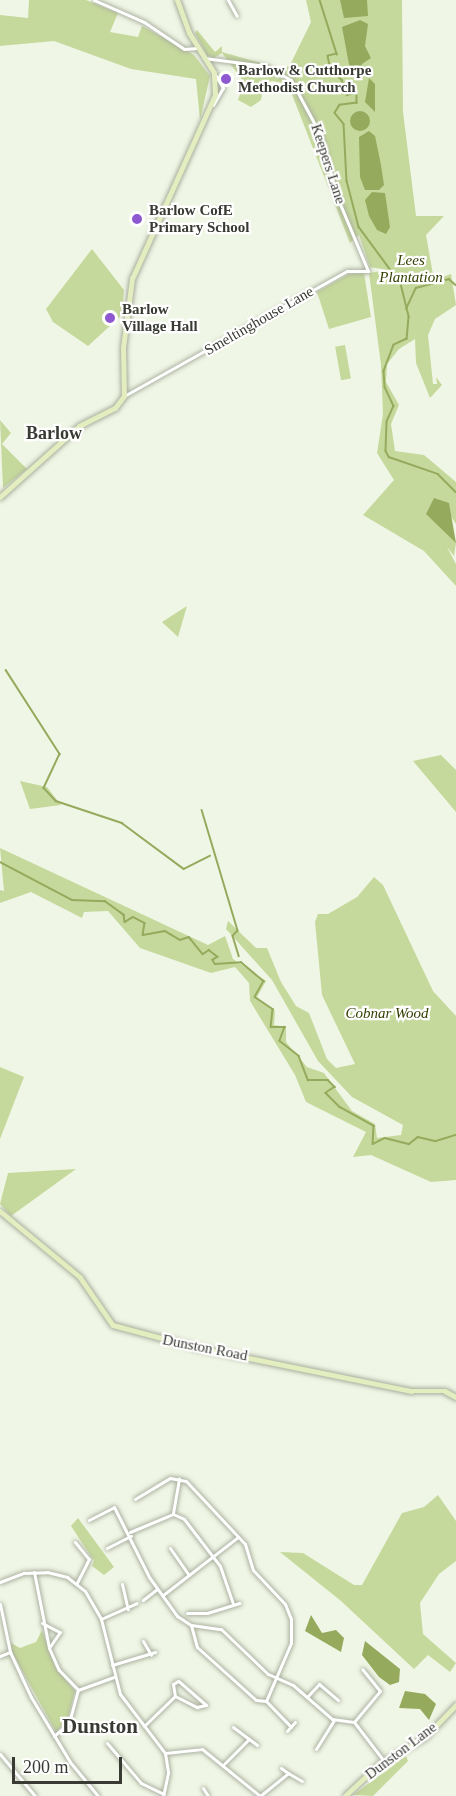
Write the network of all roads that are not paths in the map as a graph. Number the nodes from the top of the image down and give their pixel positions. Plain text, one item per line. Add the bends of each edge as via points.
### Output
1 (93, 0) edge
2 (177, 0) edge
3 (223, 0) edge
4 (227, 2) edge
5 (237, 16) dead end
6 (197, 48) junction
7 (203, 58) junction
8 (368, 271) joint
9 (124, 396) junction
10 (0, 497) edge
11 (0, 1211) edge
12 (456, 1397) edge
13 (179, 1479) junction
14 (135, 1499) dead end
15 (172, 1514) junction
16 (89, 1520) dead end
17 (131, 1534) junction
18 (238, 1537) junction
19 (75, 1542) dead end
20 (107, 1548) dead end
21 (170, 1548) dead end
22 (214, 1557) junction
23 (34, 1572) junction
24 (189, 1575) junction
25 (0, 1582) edge
26 (76, 1584) junction
27 (122, 1584) dead end
28 (157, 1590) junction
29 (163, 1595) junction
30 (143, 1600) dead end
31 (137, 1603) dead end
32 (233, 1603) junction
33 (239, 1603) dead end
34 (0, 1604) edge
35 (128, 1609) junction
36 (188, 1613) dead end
37 (1, 1614) edge
38 (101, 1619) junction
39 (42, 1623) junction
40 (191, 1625) junction
41 (143, 1641) dead end
42 (49, 1648) junction
43 (10, 1652) junction
44 (155, 1652) dead end
45 (151, 1655) junction
46 (0, 1656) edge
47 (112, 1665) junction
48 (362, 1670) dead end
49 (366, 1673) junction
50 (114, 1677) junction
51 (362, 1677) dead end
52 (275, 1678) junction
53 (78, 1690) junction
54 (175, 1696) junction
55 (307, 1697) junction
56 (338, 1700) dead end
57 (266, 1701) junction
58 (456, 1705) edge
59 (334, 1720) junction
60 (295, 1722) dead end
61 (354, 1722) junction
62 (144, 1726) junction
63 (233, 1726) dead end
64 (291, 1727) junction
65 (287, 1731) dead end
66 (53, 1737) junction
67 (249, 1739) junction
68 (107, 1743) dead end
69 (257, 1744) dead end
70 (320, 1745) junction
71 (324, 1748) dead end
72 (316, 1749) dead end
73 (165, 1753) junction
74 (0, 1754) edge
75 (122, 1754) dead end
76 (118, 1757) junction
77 (384, 1761) junction
78 (224, 1764) junction
79 (281, 1768) dead end
80 (288, 1773) junction
81 (302, 1781) dead end
82 (203, 1788) dead end
83 (163, 1795) edge
84 (35, 1796) edge
85 (98, 1796) edge
86 (208, 1796) edge
87 (260, 1796) edge
88 (345, 1796) edge

1 - 6 street via 144,22 184,49
2 - 6 main road
3 - 4 street
4 - 5 street
6 - 7 main road
7 - 8 street, Keepers Lane via 266,66 291,80 320,134 337,197
7 - 9 main road via 214,73 213,105 187,154 128,291
8 - 9 street, Smeltinghouse Lane via 347,271
9 - 10 main road via 115,408 79,426
11 - 12 main road, Dunston Road via 80,1277 113,1325 195,1347 412,1391 445,1391
13 - 14 street via 170,1478
13 - 15 street
13 - 18 street via 196,1489
15 - 17 street
15 - 22 street via 188,1523
16 - 17 street via 114,1507
17 - 20 street
17 - 28 street
18 - 22 street
18 - 52 street via 253,1570 285,1604 291,1619 291,1642
19 - 26 street via 89,1559
21 - 24 street
22 - 24 street
22 - 32 street via 227,1578
23 - 25 street
23 - 26 street via 56,1573
23 - 39 street
24 - 29 street
26 - 38 street
27 - 35 street
28 - 29 street
28 - 30 street
29 - 40 street via 177,1616
31 - 35 street
32 - 33 street
32 - 36 street via 207,1613
34 - 37 street
35 - 38 street
37 - 43 street
38 - 47 street
39 - 42 street
39 - 42 street via 60,1632
40 - 52 street via 217,1626
40 - 57 street via 197,1647 256,1700
41 - 45 street
42 - 53 street via 59,1670
43 - 46 street
43 - 66 street
44 - 45 street
45 - 47 street
47 - 50 street
48 - 49 street
49 - 51 street
49 - 61 street via 377,1684 379,1694
50 - 53 street
50 - 62 street via 124,1701
52 - 55 street
52 - 57 street
53 - 66 street via 69,1723
54 - 54 street via 202,1708 206,1705 178,1681 173,1684
54 - 62 street
55 - 56 street via 319,1684
55 - 59 street
57 - 64 street
58 - 77 main road, Dunston Lane via 425,1737
59 - 61 street
59 - 70 street
60 - 64 street
61 - 77 street
62 - 73 street
63 - 67 street
64 - 65 street
66 - 85 street
67 - 69 street
67 - 78 street
68 - 76 street
70 - 71 street
70 - 72 street
73 - 78 street via 202,1749
73 - 83 street via 168,1773
74 - 84 street
75 - 76 street
76 - 83 street via 141,1783
77 - 88 main road, Dunston Lane
78 - 87 street
79 - 80 street
80 - 81 street
80 - 87 street
82 - 86 street

